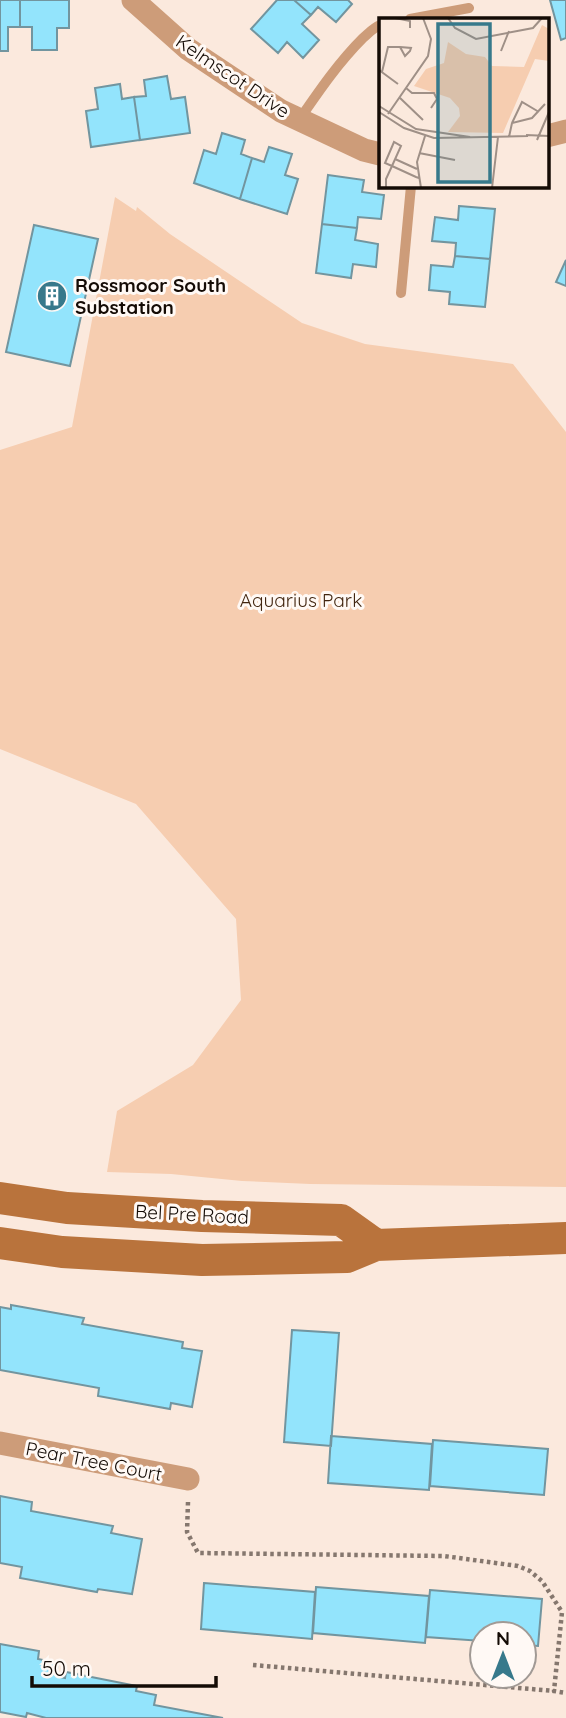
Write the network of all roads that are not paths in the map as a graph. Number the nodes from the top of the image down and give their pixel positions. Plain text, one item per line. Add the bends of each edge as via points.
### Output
1 (133, 0) edge
2 (470, 8) dead end
3 (415, 18) edge
4 (379, 25) edge
5 (299, 120) junction
6 (566, 131) edge
7 (548, 136) edge
8 (379, 154) edge
9 (411, 187) edge
10 (401, 293) dead end
11 (0, 1198) edge
12 (566, 1238) edge
13 (0, 1243) edge
14 (376, 1245) junction
15 (0, 1443) edge
16 (185, 1479) road end

1 - 5 street, Kelmscot Drive via 188,49
2 - 3 lane
4 - 5 lane via 330,74
5 - 8 street, Kelmscot Drive
6 - 7 street
9 - 10 lane
11 - 14 main road, Bel Pre Road via 67,1208 341,1220
12 - 14 main road
13 - 14 main road via 62,1252 201,1260 347,1257
15 - 16 street, Pear Tree Court

